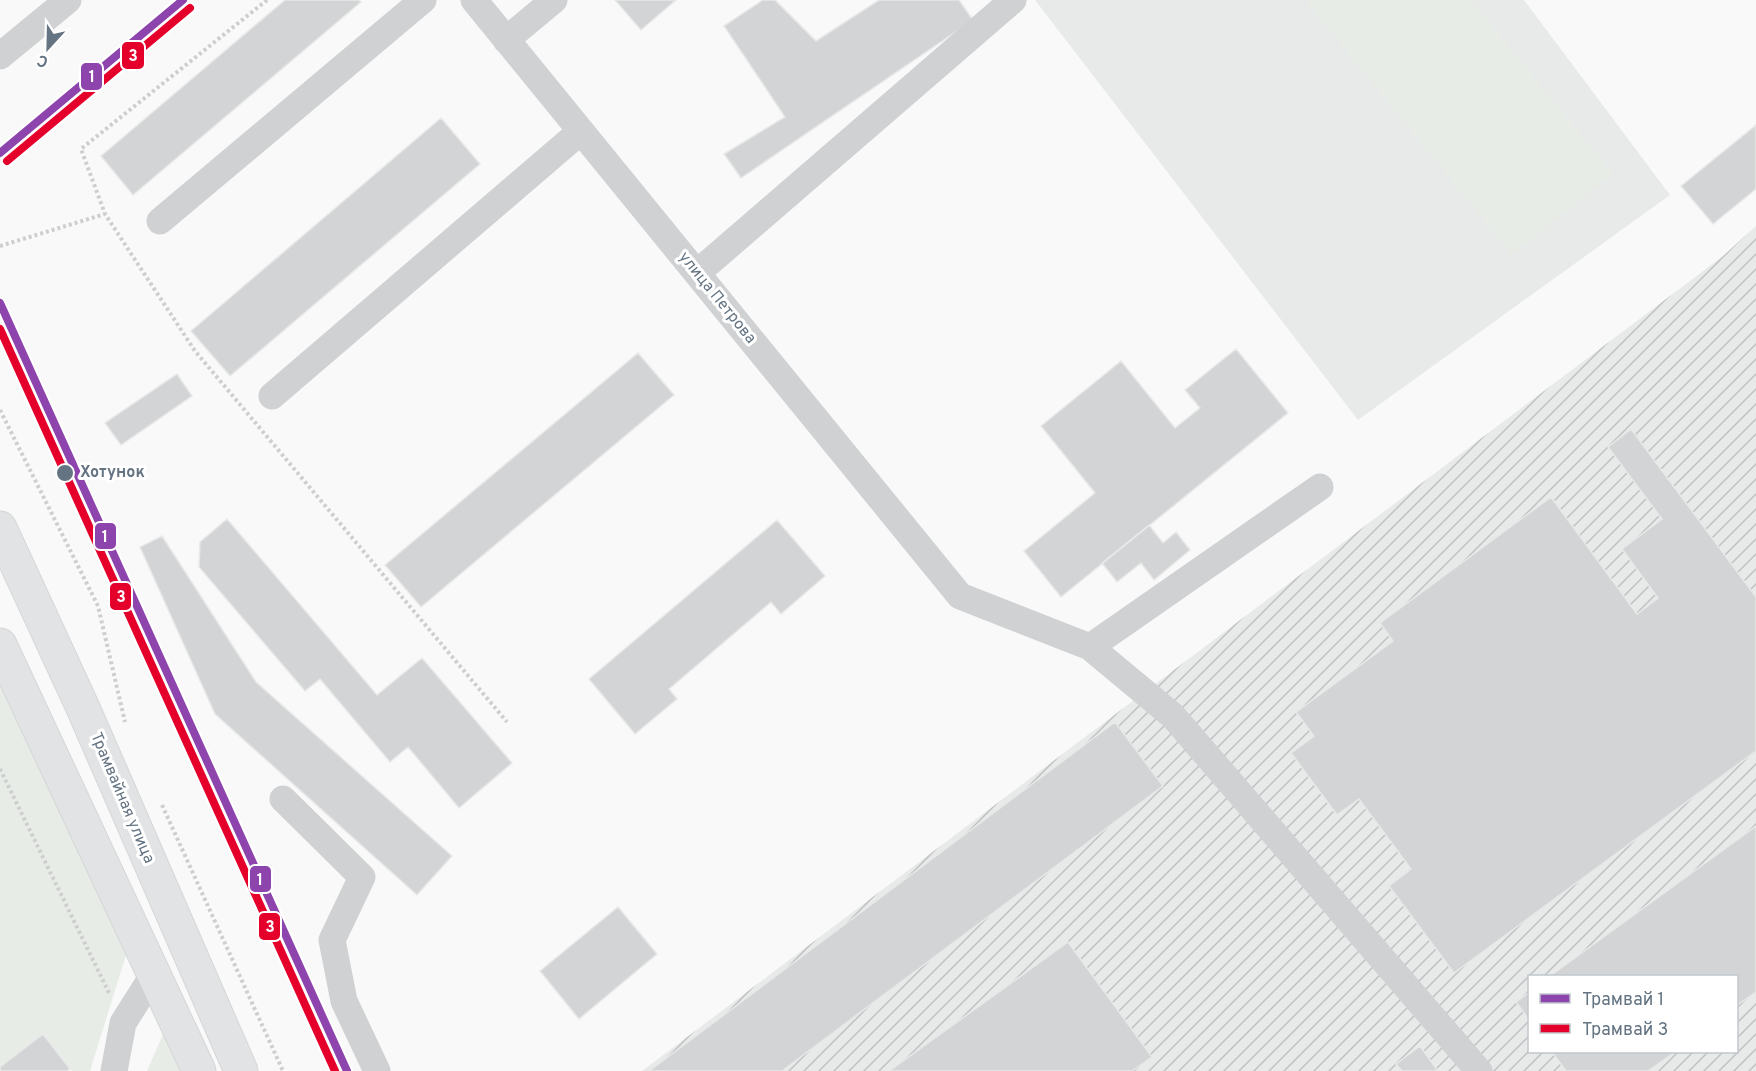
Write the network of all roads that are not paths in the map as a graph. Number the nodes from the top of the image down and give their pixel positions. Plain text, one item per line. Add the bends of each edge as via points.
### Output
1 (68, 0) edge
2 (423, 0) edge
3 (474, 0) edge
4 (554, 0) edge
5 (1013, 0) edge
6 (506, 40) junction
7 (0, 56) edge
8 (581, 131) junction
9 (160, 221) dead end
10 (697, 273) junction
11 (272, 396) dead end
12 (1320, 487) dead end
13 (0, 528) edge
14 (0, 645) edge
15 (1090, 647) junction
16 (283, 799) dead end
17 (154, 974) junction
18 (114, 1071) edge
19 (199, 1071) edge
20 (241, 1071) edge
21 (377, 1071) edge
22 (1479, 1071) edge

1 - 7 street
2 - 9 street
3 - 6 street, улица Петрова
4 - 6 street
5 - 10 street
6 - 8 street, улица Петрова
8 - 10 street, улица Петрова
8 - 11 street
10 - 15 street, улица Петрова via 960,596
12 - 15 street
13 - 20 main road, Трамвайная улица
14 - 17 main road
15 - 22 street via 1173,716
16 - 21 street via 362,877 332,940 344,1001
17 - 18 street via 123,1023
17 - 19 main road

